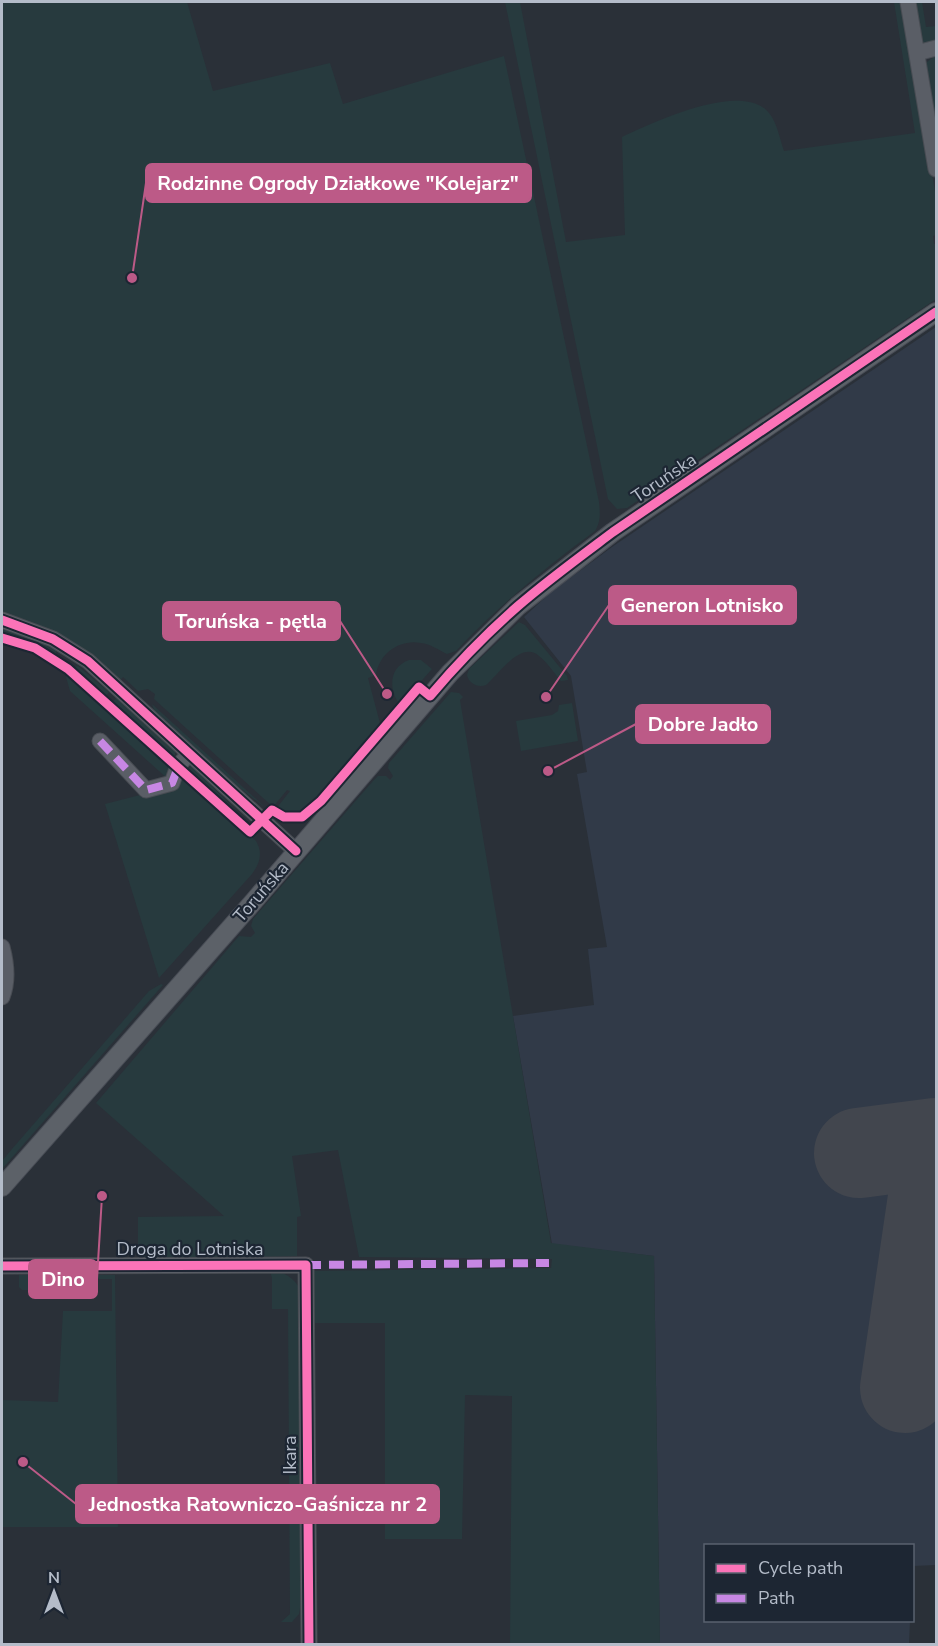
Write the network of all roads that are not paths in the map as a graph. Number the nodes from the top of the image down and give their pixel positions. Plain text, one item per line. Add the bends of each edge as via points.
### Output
1 (908, 2) edge
2 (936, 48) edge
3 (917, 53) junction
4 (936, 169) edge
5 (936, 312) edge
6 (2, 620) edge
7 (100, 741) dead end
8 (189, 754) junction
9 (296, 851) junction
10 (2, 947) edge
11 (3, 975) edge
12 (2, 997) edge
13 (2, 1187) edge
14 (306, 1265) joint
15 (2, 1266) edge
16 (309, 1644) edge

1 - 3 street
2 - 3 street
3 - 4 street
5 - 9 main road, Toruńska via 613,532 518,606 460,662
6 - 8 street via 53,639 88,661
7 - 8 street via 146,790 172,783 178,766
8 - 9 street
9 - 13 main road, Toruńska
10 - 11 street
11 - 12 street
14 - 15 street, Droga do Lotniska
14 - 16 street, Ikara

